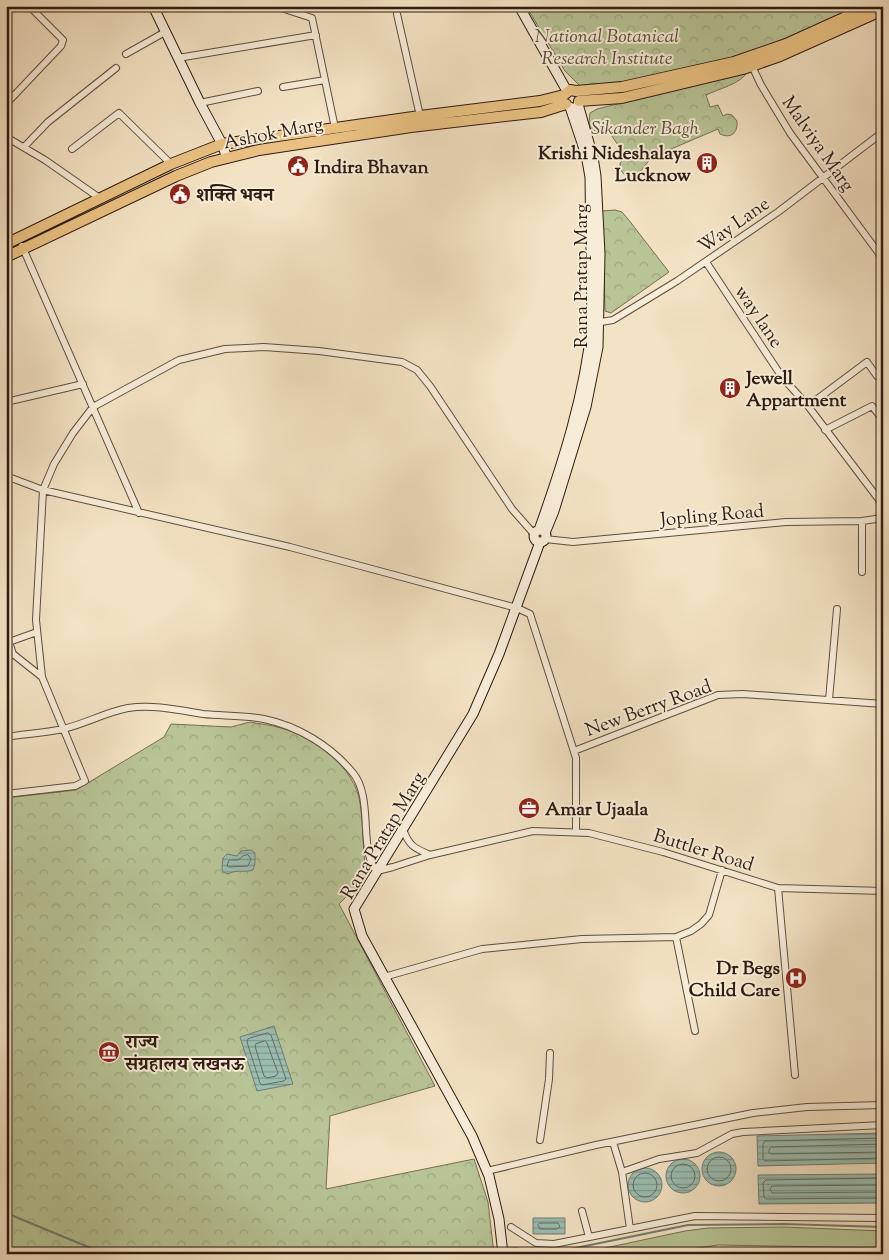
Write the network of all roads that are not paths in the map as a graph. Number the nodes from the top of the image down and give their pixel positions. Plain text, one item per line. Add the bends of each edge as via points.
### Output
1 (29, 6) edge
2 (153, 6) edge
3 (275, 6) edge
4 (519, 6) edge
5 (870, 6) edge
6 (883, 10) edge
7 (397, 14) dead end
8 (165, 32) junction
9 (316, 35) junction
10 (126, 54) dead end
11 (178, 58) junction
12 (752, 66) junction
13 (116, 68) dead end
14 (326, 80) junction
15 (283, 87) dead end
16 (258, 92) dead end
17 (571, 99) junction
18 (200, 103) junction
19 (6, 104) edge
20 (420, 116) junction
21 (335, 128) junction
22 (883, 132) edge
23 (6, 137) edge
24 (222, 144) junction
25 (24, 147) junction
26 (72, 149) dead end
27 (227, 158) junction
28 (171, 164) junction
29 (824, 177) junction
30 (101, 199) junction
31 (18, 238) junction
32 (6, 244) edge
33 (24, 249) junction
34 (6, 257) edge
35 (883, 260) edge
36 (706, 262) junction
37 (595, 323) junction
38 (877, 376) dead end
39 (83, 384) junction
40 (6, 402) edge
41 (808, 406) junction
42 (93, 407) junction
43 (883, 420) edge
44 (825, 430) junction
45 (6, 476) edge
46 (43, 490) junction
47 (883, 505) edge
48 (138, 513) junction
49 (883, 518) edge
50 (862, 521) junction
51 (540, 536) junction
52 (862, 572) dead end
53 (517, 608) junction
54 (837, 610) dead end
55 (37, 632) junction
56 (6, 633) edge
57 (8, 643) edge
58 (10, 652) edge
59 (42, 677) junction
60 (829, 700) junction
61 (883, 704) edge
62 (63, 729) junction
63 (6, 737) edge
64 (574, 751) junction
65 (6, 794) edge
66 (403, 829) junction
67 (576, 832) junction
68 (430, 855) junction
69 (722, 870) junction
70 (377, 871) junction
71 (778, 888) junction
72 (883, 891) edge
73 (676, 937) junction
74 (384, 977) junction
75 (695, 1031) dead end
76 (550, 1053) dead end
77 (795, 1075) dead end
78 (883, 1105) edge
79 (883, 1124) edge
80 (540, 1140) dead end
81 (613, 1142) junction
82 (487, 1171) junction
83 (622, 1172) junction
84 (582, 1211) dead end
85 (883, 1218) edge
86 (511, 1227) dead end
87 (630, 1228) junction
88 (589, 1237) junction
89 (503, 1254) edge

1 - 19 street via 63,40
2 - 8 street
3 - 9 street via 312,18
4 - 17 street, Rana Pratap Marg
5 - 17 main road, Ashok Marg via 786,44 734,62
6 - 12 main road, Ashok Marg
7 - 20 street
8 - 10 street
8 - 11 street
9 - 11 street
9 - 14 street
11 - 18 street
12 - 17 main road, Ashok Marg via 622,98
12 - 29 street, Malviya Marg via 790,134
13 - 25 street via 48,122
14 - 15 street
14 - 21 street
16 - 18 street
17 - 20 main road, Ashok Marg
17 - 27 main road, Ashok Marg via 541,112 363,133
17 - 37 street, Rana Pratap Marg via 593,156 596,176 600,254
18 - 24 street
20 - 21 main road, Ashok Marg
21 - 24 main road, Ashok Marg
22 - 29 street, Way Lane
23 - 25 street
24 - 27 street
24 - 28 main road, Ashok Marg
25 - 30 street
26 - 28 street via 119,113
27 - 33 main road, Ashok Marg via 176,176
28 - 30 main road, Ashok Marg
29 - 35 street, Malviya Marg
29 - 36 street, Way Lane
30 - 31 main road, Ashok Marg
31 - 32 main road, Ashok Marg
31 - 33 street
33 - 34 main road, Ashok Marg
33 - 39 street
36 - 37 street, Way Lane via 613,320
36 - 41 street, way lane via 782,377
37 - 51 street, Rana Pratap Marg via 598,347 586,407 554,511
38 - 41 street via 867,362
39 - 40 street
39 - 42 street
41 - 44 street, way lane
42 - 46 street via 54,464
42 - 48 street
42 - 51 street via 180,360 225,348 319,351 402,362 417,370 430,386 512,509
43 - 44 street via 872,406
44 - 47 street, way lane
45 - 46 street
46 - 48 street
46 - 55 street
48 - 53 street via 290,547
49 - 50 street, Jopling Road
50 - 51 street, Jopling Road via 786,522 573,542
50 - 52 street
51 - 53 street, Rana Pratap Marg
53 - 64 street via 530,614
53 - 66 street, Rana Pratap Marg via 473,714
54 - 60 street
55 - 57 street
55 - 59 street
56 - 57 street
57 - 58 street
58 - 59 street
59 - 62 street
60 - 61 street, New Berry Road
60 - 64 street, New Berry Road via 718,695
62 - 63 street
62 - 65 street via 85,781 75,786
62 - 70 street via 127,708 148,706 264,719 288,727 336,754 355,775 362,790 369,855
64 - 67 street
66 - 68 street via 415,848
66 - 70 street, Rana Pratap Marg
67 - 68 street, Buttler Road via 533,831
67 - 69 street, Buttler Road
68 - 70 street, Buttler Road
69 - 71 street, Buttler Road
69 - 73 street via 709,914 691,931
70 - 74 street, Rana Pratap Marg via 354,910 362,936
71 - 72 street, Buttler Road
71 - 77 street
73 - 74 street via 582,940 482,949
73 - 75 street
74 - 82 street, Rana Pratap Marg via 472,1136
76 - 80 street
78 - 81 street via 807,1107 753,1114
79 - 83 street via 732,1134 696,1153 659,1159
81 - 82 street
81 - 83 street
82 - 89 street, Rana Pratap Marg via 499,1219
83 - 87 street
84 - 88 street
85 - 87 street via 695,1216
86 - 88 street via 536,1243 554,1244
87 - 88 street

